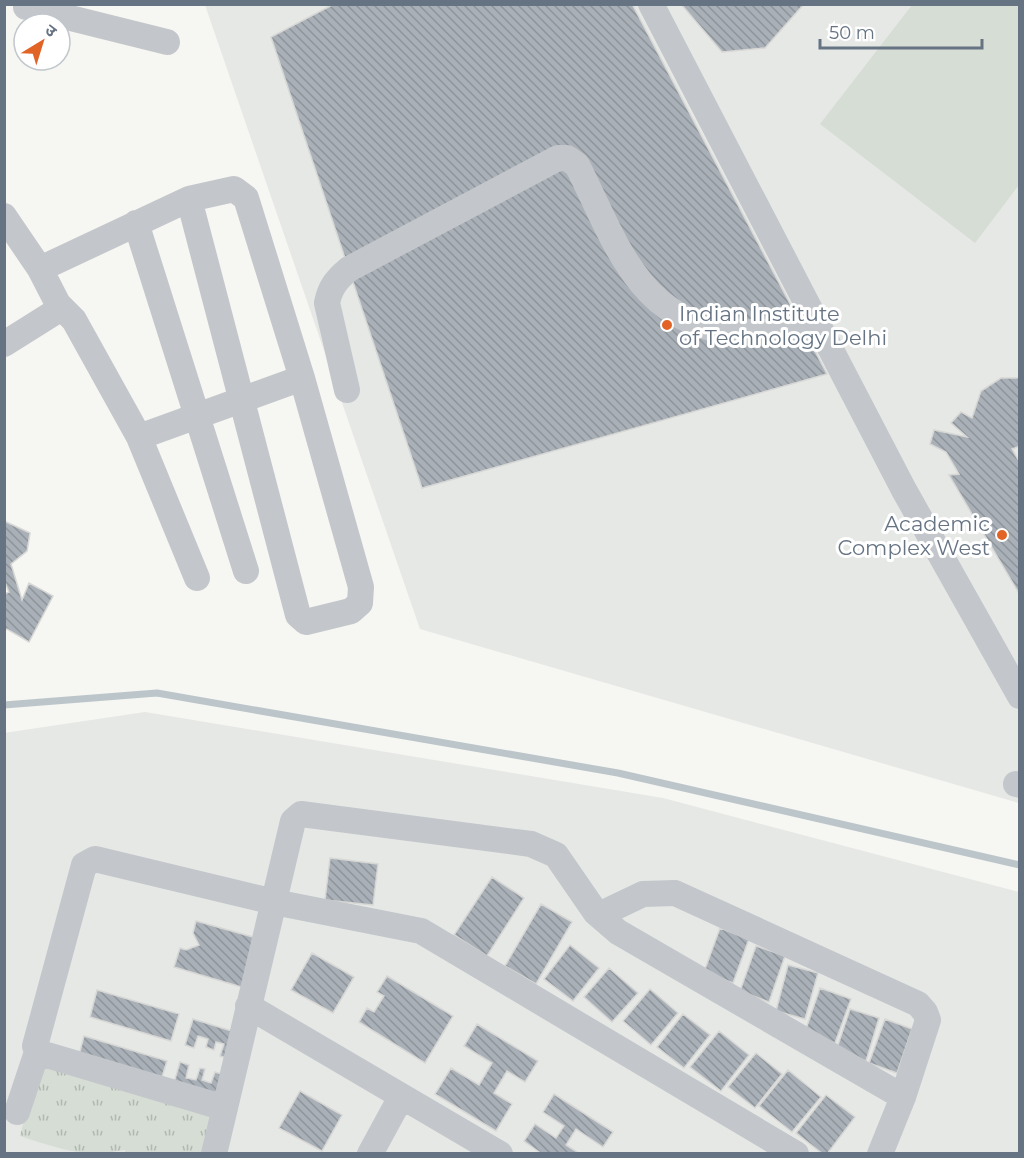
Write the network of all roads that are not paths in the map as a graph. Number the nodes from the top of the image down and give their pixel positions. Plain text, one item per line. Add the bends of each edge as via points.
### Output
1 (651, 4) edge
2 (20, 8) edge
3 (167, 42) dead end
4 (189, 199) junction
5 (4, 216) edge
6 (136, 223) junction
7 (40, 269) junction
8 (58, 304) junction
9 (820, 329) junction
10 (4, 344) edge
11 (302, 378) junction
12 (347, 390) dead end
13 (243, 400) junction
14 (195, 416) junction
15 (139, 437) junction
16 (246, 571) dead end
17 (197, 578) dead end
18 (1020, 696) edge
19 (273, 902) junction
20 (599, 915) junction
21 (248, 1006) junction
22 (37, 1052) junction
23 (401, 1096) junction
24 (903, 1097) junction
25 (225, 1108) junction
26 (17, 1112) dead end
27 (214, 1154) edge
28 (370, 1154) edge
29 (500, 1154) edge
30 (796, 1154) edge
31 (880, 1154) edge

1 - 9 street
2 - 3 street
4 - 6 street
4 - 11 street via 234,189 248,202
4 - 13 street
5 - 7 street
6 - 7 street
6 - 14 street
7 - 8 street
8 - 10 street via 55,312
8 - 15 street via 74,320
9 - 12 street via 725,331 681,318 656,301 635,277 577,165 567,158 558,158 349,269 336,280 327,303
9 - 18 street via 904,490
11 - 13 street
11 - 13 street via 361,587 360,603 351,611 306,622 298,615
13 - 14 street
14 - 15 street
14 - 16 street
15 - 17 street
19 - 20 street via 293,821 300,814 531,844 563,863
19 - 21 street
19 - 22 street via 95,859 87,862 35,1046
19 - 30 street via 421,931
20 - 24 street via 626,937
20 - 24 street via 643,894 675,893 918,1004 928,1020
21 - 23 street
21 - 25 street
22 - 25 street
22 - 26 street
23 - 28 street
23 - 29 street
24 - 31 street
25 - 27 street

